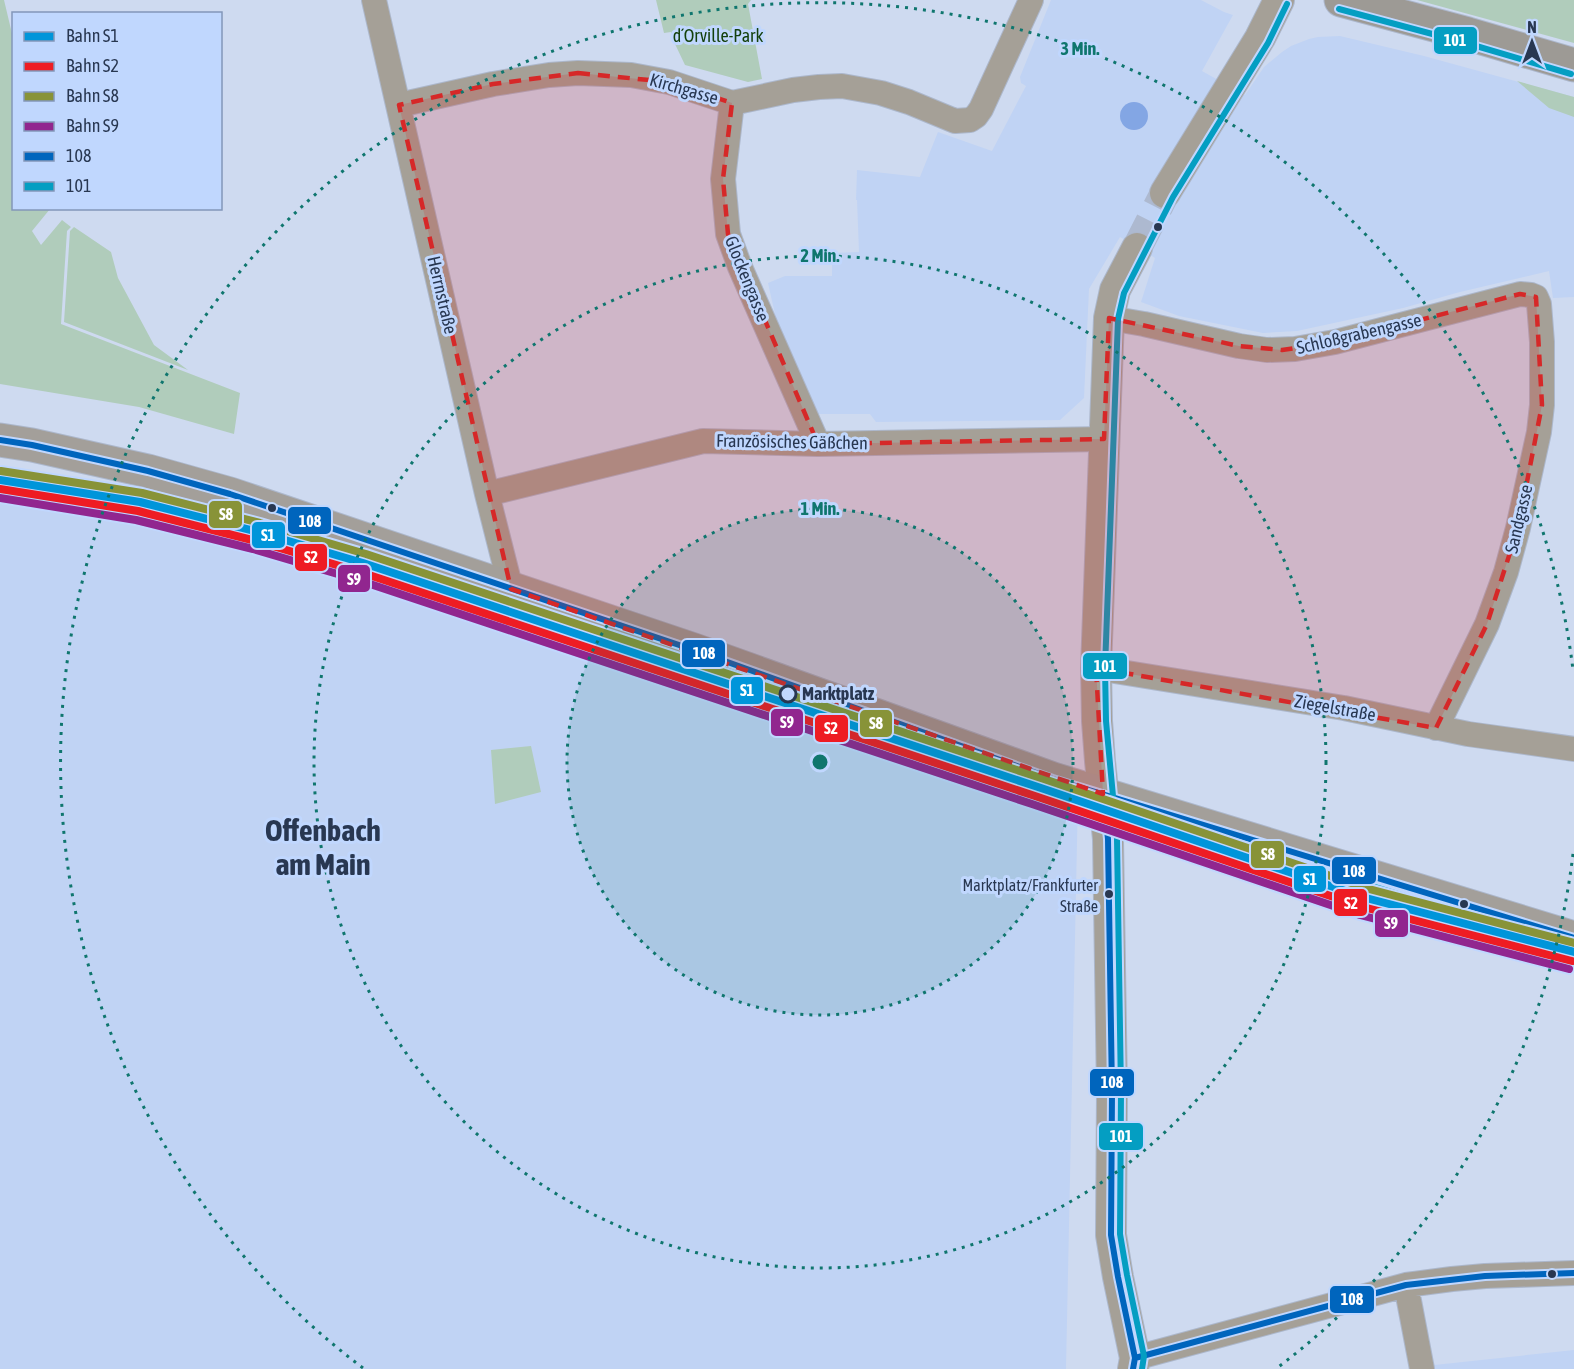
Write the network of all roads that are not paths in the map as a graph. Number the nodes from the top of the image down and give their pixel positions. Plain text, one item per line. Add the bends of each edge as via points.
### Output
1 (374, 0) edge
2 (1031, 0) edge
3 (1279, 0) edge
4 (1341, 0) edge
5 (1574, 65) edge
6 (732, 103) junction
7 (399, 105) junction
8 (1165, 193) tunnel mouth
9 (1137, 248) tunnel mouth
10 (1536, 297) joint
11 (1109, 318) junction
12 (1104, 439) junction
13 (0, 440) edge
14 (818, 444) junction
15 (487, 494) junction
16 (511, 589) junction
17 (1096, 668) junction
18 (1437, 728) junction
19 (1574, 749) edge
20 (1103, 794) junction
21 (1574, 938) edge
22 (1574, 1273) edge
23 (1406, 1285) junction
24 (1134, 1364) edge
25 (1422, 1369) edge

1 - 7 street, Herrnstraße
2 - 6 street, Kirchgasse via 981,110 970,120 955,121 881,93 842,86 793,90
3 - 8 street
4 - 5 main road
6 - 7 street, Kirchgasse via 669,82 631,75 578,73 493,84
6 - 14 street, Glockengasse via 723,179 728,234
7 - 15 street, Herrnstraße
9 - 11 street via 1115,290
10 - 11 street, Schloßgrabengasse via 1520,294 1335,342 1288,350 1239,346
10 - 18 street, Sandgasse via 1542,342 1542,405 1518,528 1487,624
11 - 12 street
12 - 14 street, Französisches Gäßchen
12 - 17 street
13 - 16 main road via 148,471 230,494
14 - 15 street, Französisches Gäßchen via 703,441
15 - 16 street, Herrnstraße
16 - 20 main road
17 - 18 street, Ziegelstraße via 1344,708
17 - 20 street
18 - 19 street, Ziegelstraße
20 - 21 main road
20 - 24 street via 1108,839 1111,1235
22 - 23 street via 1485,1276
23 - 24 street
23 - 25 street

